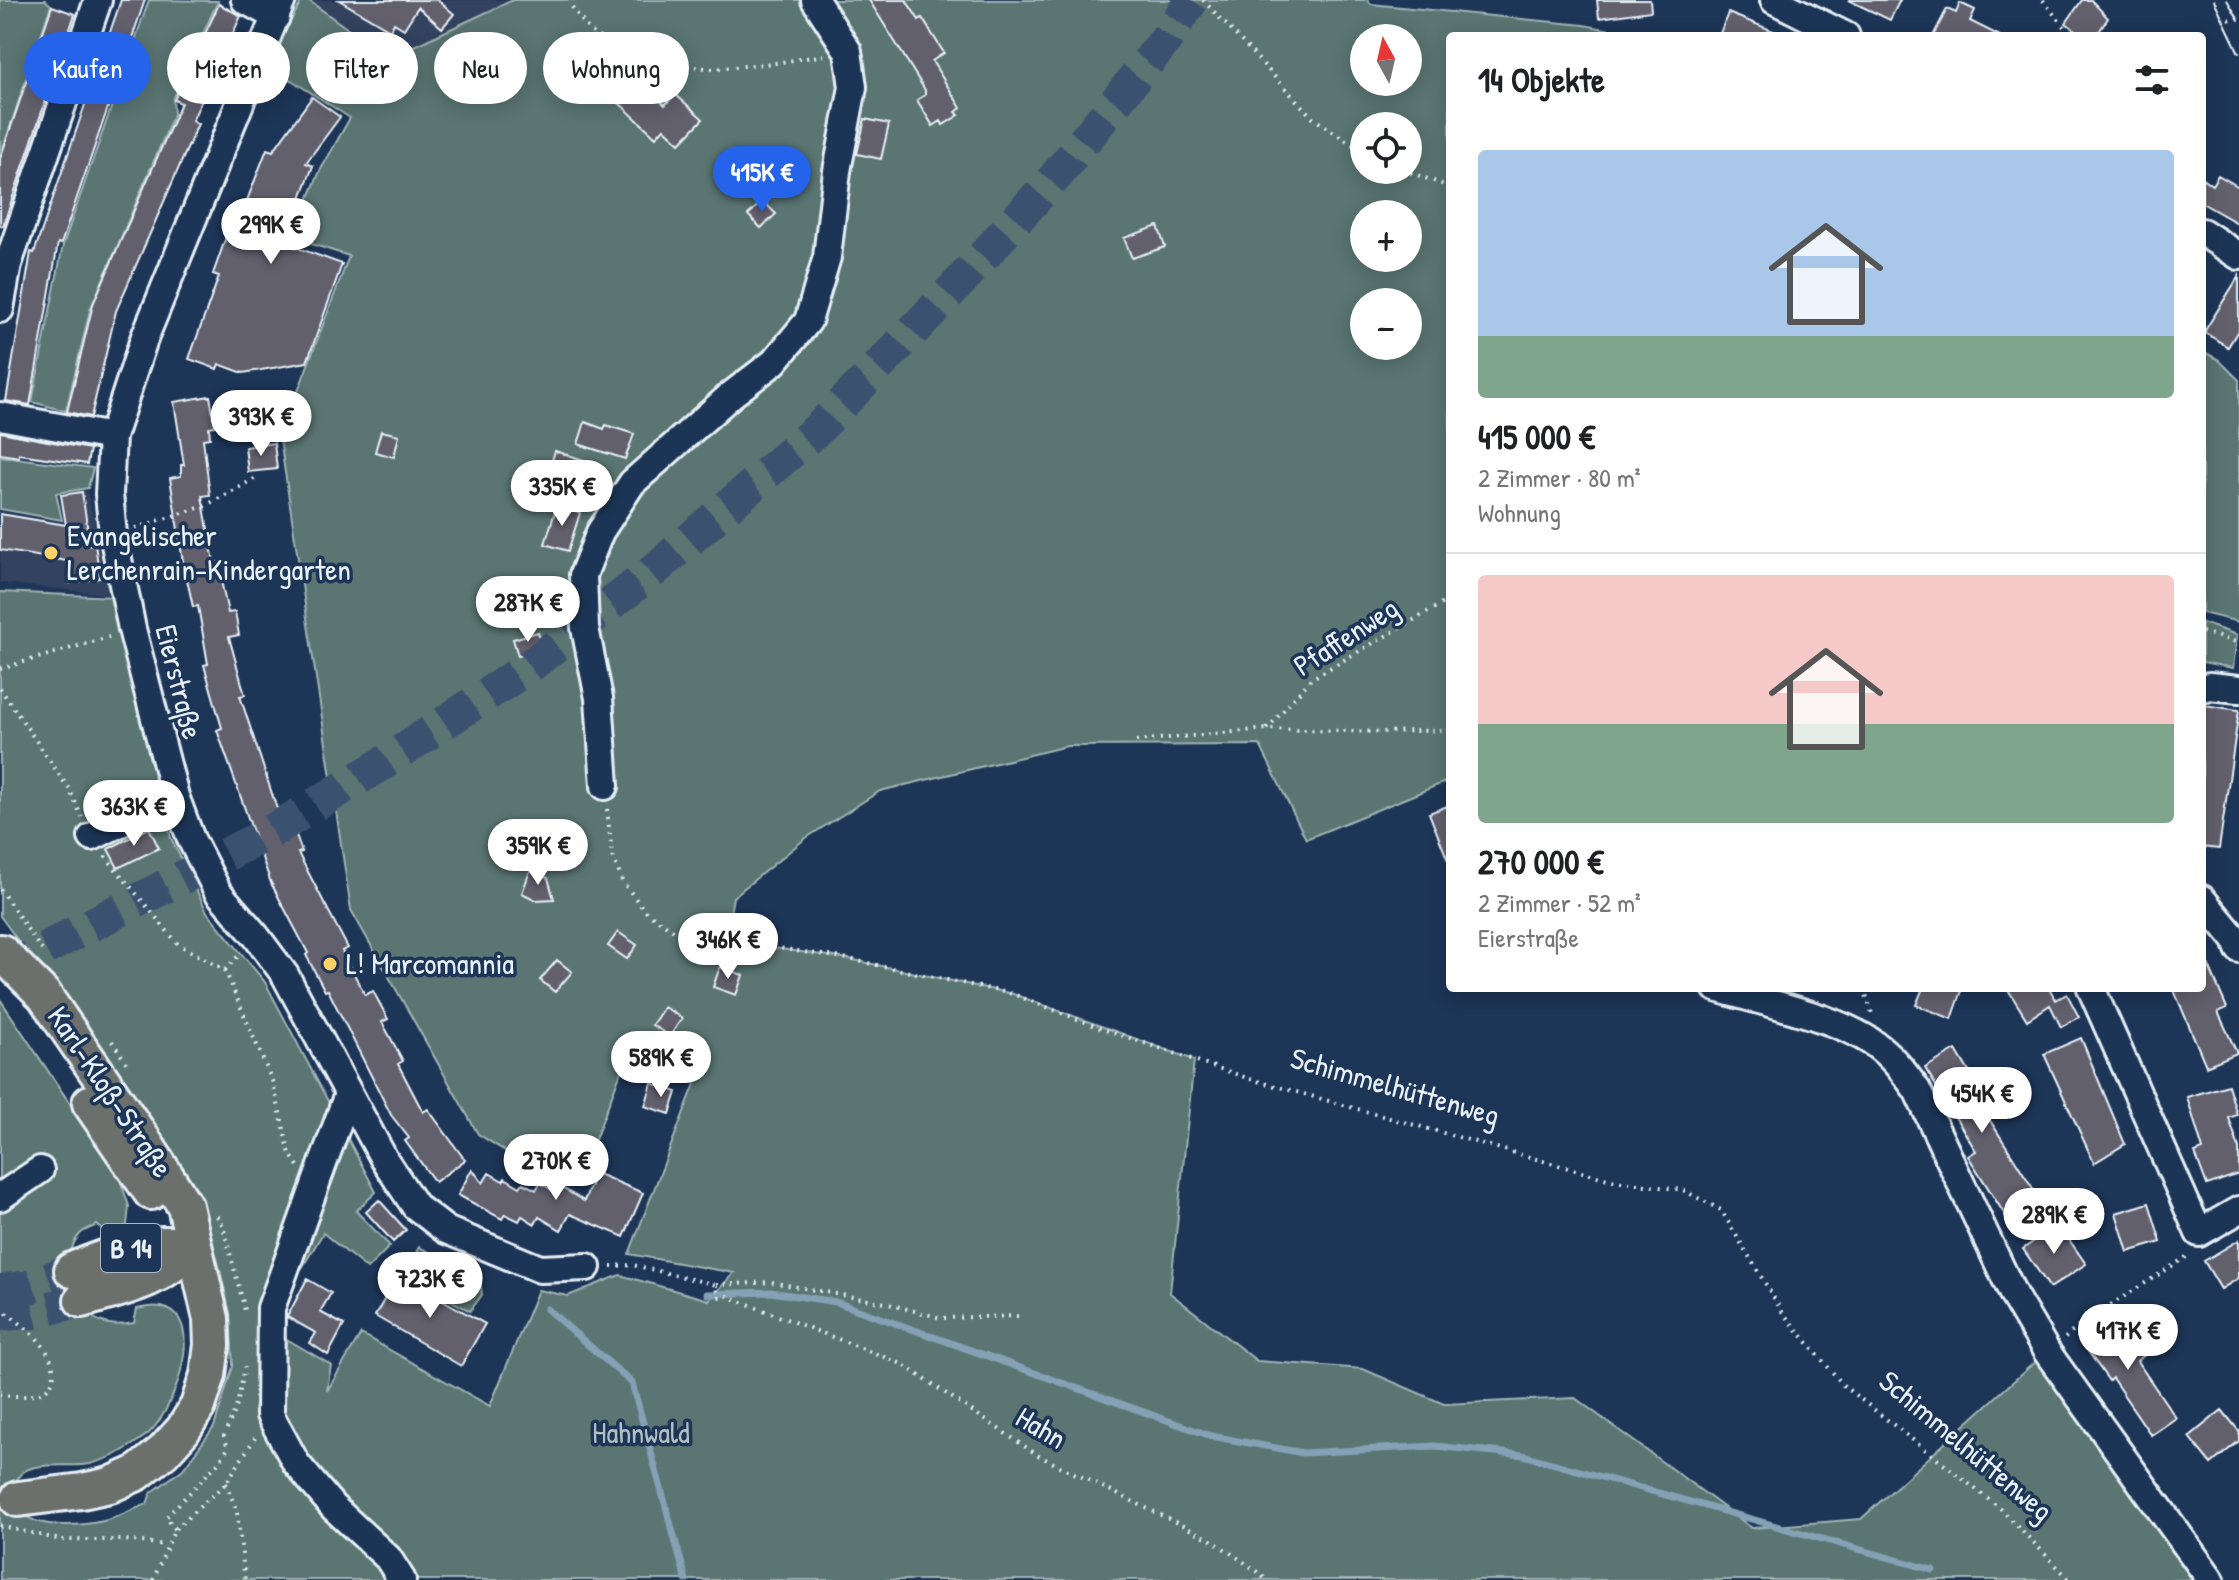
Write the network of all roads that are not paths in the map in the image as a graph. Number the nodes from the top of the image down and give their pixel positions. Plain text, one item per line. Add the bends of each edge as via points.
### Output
1 (98, 0) edge
2 (245, 0) edge
3 (815, 0) edge
4 (1774, 0) edge
5 (279, 8) edge
6 (1835, 32) edge
7 (2206, 235) edge
8 (2239, 256) edge
9 (0, 309) edge
10 (0, 416) edge
11 (112, 437) junction
12 (2206, 687) edge
13 (2239, 689) edge
14 (605, 786) dead end
15 (175, 796) junction
16 (92, 837) road end
17 (2206, 904) edge
18 (2239, 949) edge
19 (1, 951) edge
20 (1729, 992) edge
21 (2093, 992) edge
22 (348, 1094) junction
23 (40, 1170) dead end
24 (141, 1179) junction
25 (0, 1197) edge
26 (2239, 1210) edge
27 (193, 1245) junction
28 (127, 1249) junction
29 (587, 1267) road end
30 (140, 1284) junction
31 (211, 1319) junction
32 (9, 1512) edge
33 (402, 1580) edge
34 (2211, 1580) edge

1 - 9 street via 8,264
2 - 5 street
3 - 14 street via 848,51 853,87 827,257 808,321 774,362 632,483 600,532 583,575
4 - 6 street
5 - 11 street, Eierstraße via 144,339
7 - 8 street
10 - 11 street
11 - 15 street, Eierstraße via 113,534
12 - 13 street
15 - 16 street
15 - 22 street, Eierstraße via 218,892 285,975
17 - 18 street
19 - 24 main road, Karl-Kloß-Straße via 26,1007
19 - 27 main road, Karl-Kloß-Straße via 44,995 171,1180 185,1206
20 - 34 street via 1833,1023 1880,1048 1917,1090 2014,1296 2047,1352
21 - 26 street via 2199,1233
22 - 29 street, Eierstraße via 415,1206 446,1230 540,1269
22 - 33 street via 271,1308 270,1415 296,1463 333,1507 388,1558
23 - 25 street
24 - 27 main road, Karl-Kloß-Straße
24 - 28 main road, B 14 via 145,1210 141,1229
27 - 28 main road, B 14 via 165,1242
27 - 30 main road, B 14 via 167,1270
27 - 31 main road, Karl-Kloß-Straße
28 - 30 main road, B 14 via 77,1285
30 - 31 main road, B 14 via 177,1291
31 - 32 main road, Karl-Kloß-Straße via 208,1375 198,1406 163,1452 137,1473 110,1485

